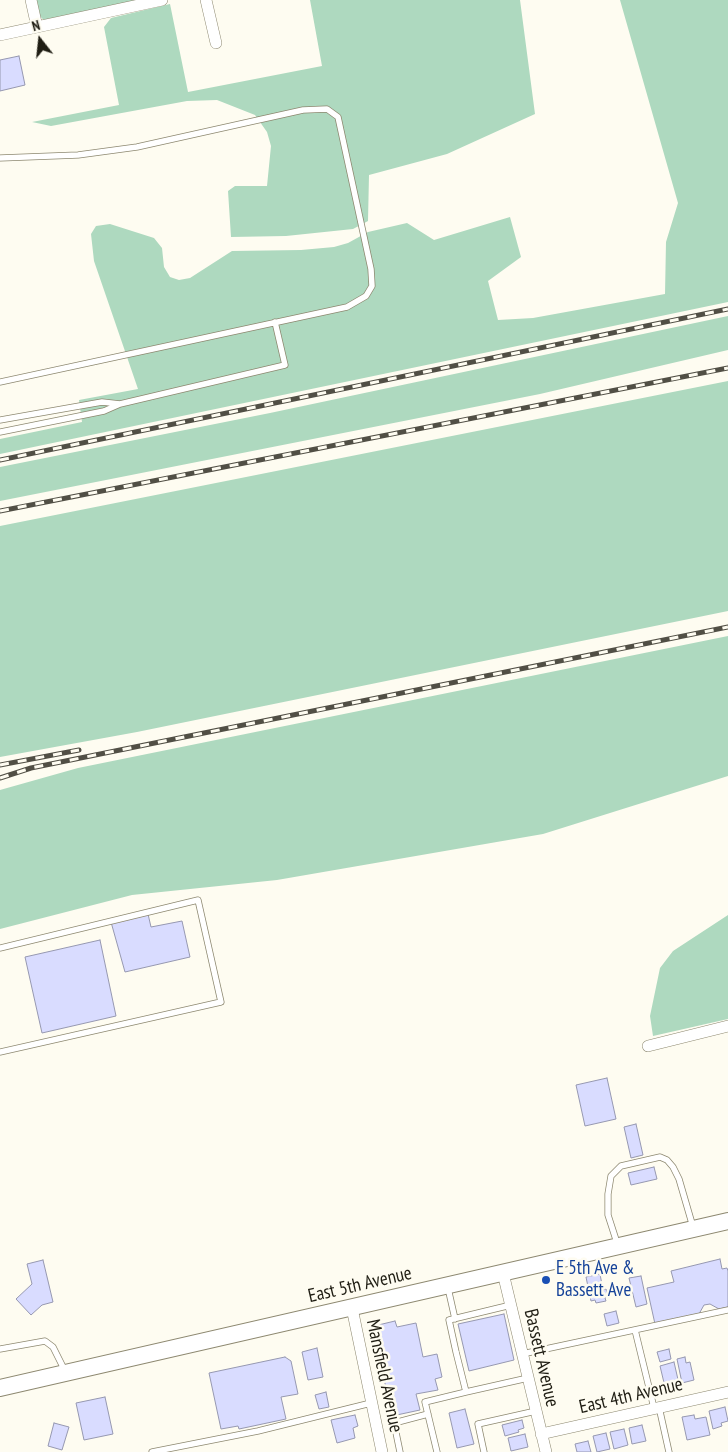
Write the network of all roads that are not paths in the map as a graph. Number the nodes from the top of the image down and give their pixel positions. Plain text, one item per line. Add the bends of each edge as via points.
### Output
1 (31, 0) edge
2 (162, 0) edge
3 (206, 0) edge
4 (36, 27) junction
5 (0, 35) edge
6 (216, 43) dead end
7 (0, 158) edge
8 (275, 322) junction
9 (0, 382) edge
10 (120, 404) junction
11 (0, 420) edge
12 (0, 432) edge
13 (0, 948) edge
14 (728, 1026) edge
15 (648, 1046) dead end
16 (0, 1052) edge
17 (728, 1221) edge
18 (694, 1229) junction
19 (618, 1247) junction
20 (503, 1273) junction
21 (447, 1286) junction
22 (511, 1305) junction
23 (352, 1308) junction
24 (728, 1310) edge
25 (455, 1319) junction
26 (635, 1330) junction
27 (0, 1349) edge
28 (522, 1354) junction
29 (66, 1373) junction
30 (528, 1378) junction
31 (0, 1388) edge
32 (466, 1392) junction
33 (728, 1392) edge
34 (371, 1403) junction
35 (657, 1408) junction
36 (536, 1411) junction
37 (428, 1414) junction
38 (541, 1434) junction
39 (152, 1452) edge
40 (382, 1452) edge
41 (400, 1452) edge
42 (437, 1452) edge
43 (484, 1452) edge
44 (546, 1452) edge
45 (668, 1452) edge

1 - 4 street
2 - 4 street
3 - 6 street
4 - 5 street
7 - 8 lane via 78,155 137,147 303,110 327,109 338,117 372,286 366,296 348,307
8 - 9 lane
8 - 10 lane via 285,366
10 - 11 lane via 102,402
10 - 12 lane via 104,411
13 - 16 lane via 198,900 221,1002
14 - 15 street
17 - 18 main road, East 5th Avenue
18 - 19 main road, East 5th Avenue
18 - 19 lane via 679,1180 667,1160 660,1158 621,1166 611,1176 608,1194 608,1215
19 - 20 main road, East 5th Avenue
20 - 21 main road, East 5th Avenue
20 - 22 street, Bassett Avenue
21 - 23 main road, East 5th Avenue
21 - 25 lane
22 - 25 lane
22 - 28 street, Bassett Avenue
23 - 29 main road, East 5th Avenue
23 - 34 street, Mansfield Avenue
24 - 26 lane
25 - 32 lane via 449,1320
26 - 28 lane
26 - 35 lane
27 - 29 lane via 46,1341 53,1347
28 - 30 street, Bassett Avenue
29 - 31 main road, East 5th Avenue
30 - 32 lane
30 - 36 street, Bassett Avenue
32 - 37 lane via 425,1402
33 - 35 street, East 4th Avenue
34 - 39 lane via 258,1431
34 - 40 street, Mansfield Avenue
35 - 38 street, East 4th Avenue
35 - 45 lane
36 - 38 street, Bassett Avenue
36 - 43 lane via 478,1424
37 - 41 lane via 394,1423
37 - 42 lane
38 - 44 street, Bassett Avenue

